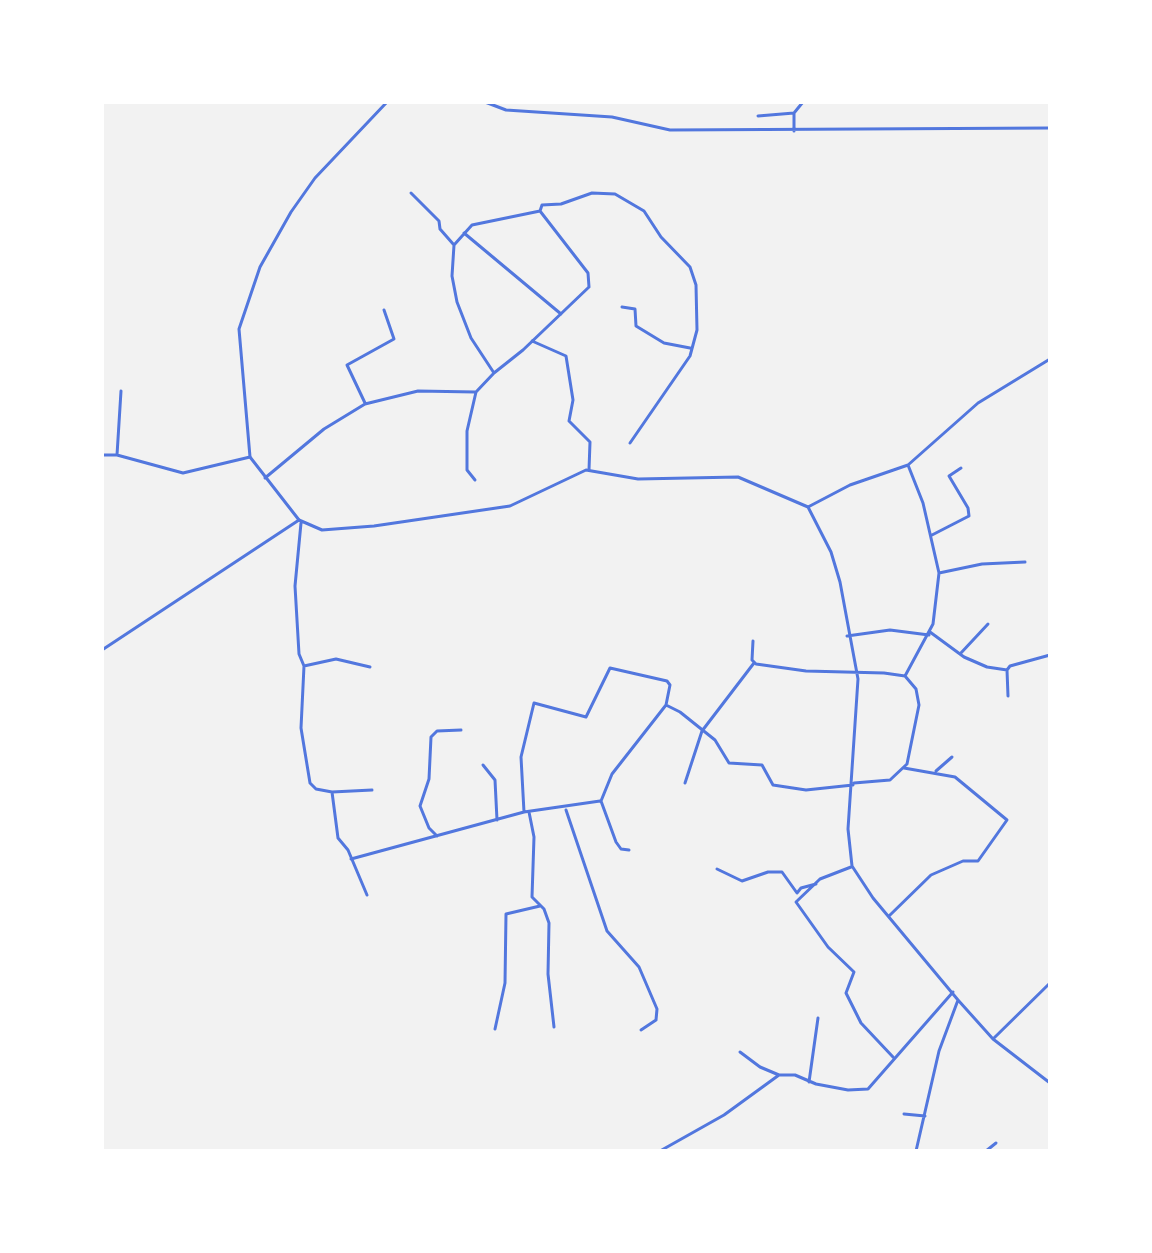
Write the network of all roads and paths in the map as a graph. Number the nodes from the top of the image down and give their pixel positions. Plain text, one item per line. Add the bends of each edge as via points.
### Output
1 (485, 102) edge
2 (803, 102) edge
3 (385, 103) edge
4 (794, 113) junction
5 (758, 116) dead end
6 (1050, 128) edge
7 (794, 131) junction
8 (411, 193) dead end
9 (540, 211) junction
10 (464, 233) junction
11 (454, 245) junction
12 (622, 307) dead end
13 (384, 310) dead end
14 (561, 314) junction
15 (532, 341) junction
16 (690, 348) junction
17 (1050, 359) edge
18 (494, 373) junction
19 (121, 391) dead end
20 (476, 392) junction
21 (365, 404) junction
22 (630, 443) dead end
23 (102, 455) edge
24 (117, 455) junction
25 (250, 457) junction
26 (908, 465) junction
27 (961, 468) dead end
28 (589, 470) junction
29 (265, 478) junction
30 (475, 480) dead end
31 (808, 507) junction
32 (300, 522) junction
33 (932, 535) junction
34 (1025, 562) dead end
35 (939, 573) junction
36 (988, 624) dead end
37 (930, 634) junction
38 (847, 636) junction
39 (753, 641) dead end
40 (102, 650) edge
41 (960, 654) junction
42 (1050, 655) edge
43 (754, 663) junction
44 (304, 666) junction
45 (370, 667) dead end
46 (857, 670) junction
47 (1007, 670) junction
48 (905, 676) junction
49 (1008, 696) dead end
50 (666, 705) junction
51 (461, 730) dead end
52 (702, 731) junction
53 (952, 757) dead end
54 (483, 765) dead end
55 (904, 768) junction
56 (936, 771) junction
57 (685, 783) dead end
58 (854, 784) junction
59 (372, 790) dead end
60 (332, 792) junction
61 (601, 801) junction
62 (566, 808) junction
63 (526, 812) junction
64 (497, 820) junction
65 (437, 836) junction
66 (629, 850) dead end
67 (351, 859) junction
68 (852, 866) junction
69 (717, 869) dead end
70 (816, 884) junction
71 (367, 895) dead end
72 (540, 905) junction
73 (889, 916) junction
74 (1050, 983) edge
75 (955, 995) junction
76 (818, 1018) dead end
77 (554, 1027) dead end
78 (495, 1029) dead end
79 (641, 1030) dead end
80 (993, 1039) junction
81 (740, 1052) dead end
82 (893, 1057) junction
83 (779, 1075) junction
84 (809, 1082) junction
85 (1050, 1083) edge
86 (904, 1114) dead end
87 (925, 1116) junction
88 (996, 1143) dead end
89 (916, 1148) edge
90 (660, 1151) edge
91 (924, 1151) edge
92 (986, 1151) edge

1 - 7 street via 506,110 612,117 659,129
2 - 4 street
3 - 25 street via 315,178 251,288 239,329
4 - 5 street
4 - 7 street
6 - 7 street
8 - 11 street
9 - 10 street via 472,225
9 - 14 street via 590,282
9 - 16 street via 542,205 610,193 644,211 695,277 697,330
10 - 11 street
10 - 14 street
11 - 18 street via 452,276 460,314
12 - 16 street via 635,309 636,326 661,341
13 - 21 street via 394,339 347,365
14 - 15 street
15 - 18 street
15 - 28 street via 566,356 573,400 569,421 590,442
16 - 22 street via 690,356
17 - 26 street via 978,403
18 - 20 street
19 - 24 street
20 - 21 street via 418,391
20 - 30 street via 466,446 467,470
21 - 29 street via 324,429
23 - 24 street
24 - 25 street via 183,473
25 - 29 street
26 - 31 street via 850,485
26 - 33 street
27 - 33 street via 949,476 969,516
28 - 31 street via 638,479 738,477
28 - 32 street via 510,506 322,530
29 - 32 street
31 - 38 street via 831,552
32 - 40 street
32 - 44 street via 295,586
33 - 35 street
34 - 35 street
35 - 37 street
36 - 41 street
37 - 38 street via 890,630
37 - 41 street
37 - 48 street
38 - 46 street
39 - 43 street
41 - 47 street
42 - 47 street
43 - 46 street via 806,671
43 - 52 street
44 - 45 street via 336,659
44 - 60 street via 301,728 309,776 313,788
46 - 48 street
46 - 58 street
47 - 49 street
48 - 55 street via 916,689 919,705
50 - 52 street
50 - 61 street via 631,745
50 - 63 street via 667,681 610,668 586,717 534,703 521,757
51 - 65 street via 437,731 431,737 429,779 420,806
52 - 57 street
52 - 58 street via 729,763 762,765 773,785 806,790
53 - 56 street
54 - 64 street via 495,780
55 - 56 street
55 - 58 street via 890,780
56 - 73 street via 965,784 1007,821 978,861 963,861 931,875
58 - 68 street via 848,829
59 - 60 street
60 - 67 street via 338,838
61 - 62 street
61 - 66 street via 616,842
62 - 63 street
62 - 79 street via 607,931 639,967 657,1009 656,1020
63 - 64 street
63 - 72 street via 534,831 532,897
64 - 65 street
65 - 67 street
67 - 71 street
68 - 70 street
68 - 73 street
69 - 70 street via 742,881 782,872 797,893
70 - 82 street via 796,902 828,947 854,972 846,993 861,1023
72 - 77 street via 549,923
72 - 78 street via 506,914 505,983
73 - 75 street
74 - 80 street
75 - 80 street
75 - 82 street
75 - 87 street
76 - 84 street
80 - 85 street
81 - 83 street
82 - 84 street via 866,1090
83 - 84 street
83 - 90 street via 724,1115
86 - 87 street
87 - 89 street
88 - 92 street
89 - 91 street

